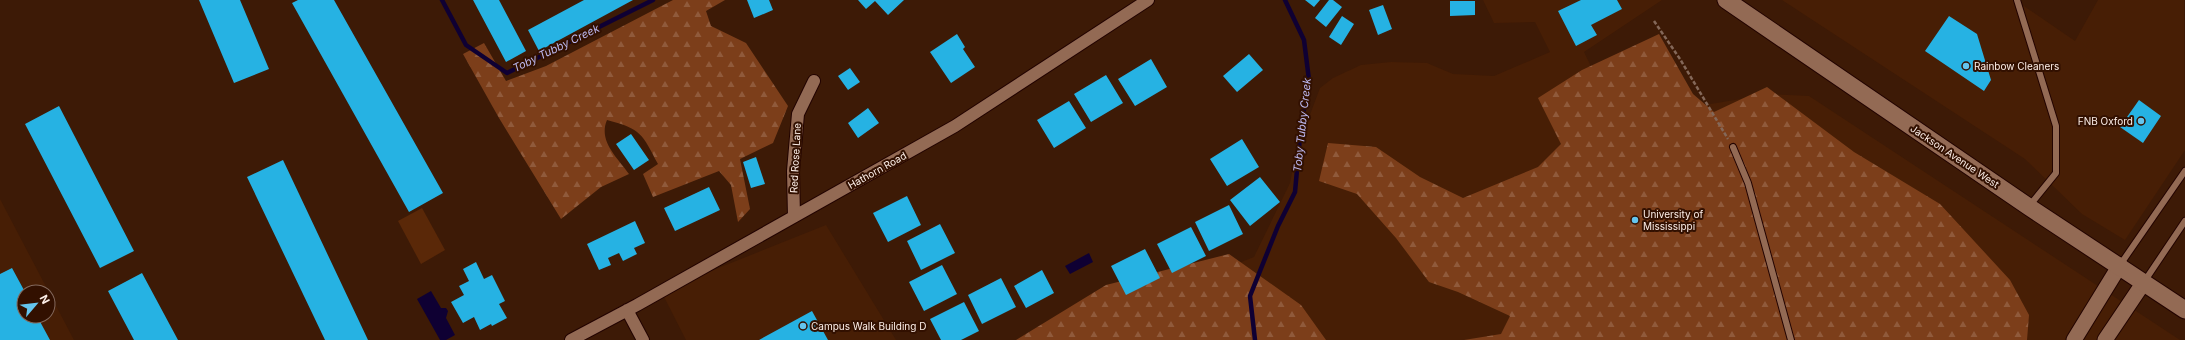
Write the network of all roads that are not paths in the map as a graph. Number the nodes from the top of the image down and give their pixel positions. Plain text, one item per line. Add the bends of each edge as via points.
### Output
1 (1148, 0) edge
2 (1726, 0) edge
3 (2017, 0) edge
4 (814, 81) dead end
5 (1733, 147) road end
6 (2185, 171) edge
7 (2029, 206) junction
8 (794, 216) junction
9 (2185, 221) edge
10 (2120, 266) junction
11 (2144, 282) junction
12 (627, 310) junction
13 (2185, 310) edge
14 (571, 340) edge
15 (643, 340) edge
16 (1791, 340) edge
17 (2074, 340) edge
18 (2105, 340) edge

1 - 8 street, Hathorn Road via 955,126
2 - 7 main road, Jackson Avenue West
3 - 7 lane via 2056,126 2056,173
4 - 8 street, Red Rose Lane via 798,114 793,171
5 - 16 lane via 1748,183
6 - 10 lane
7 - 10 main road, Jackson Avenue West
8 - 12 street, Hathorn Road
9 - 11 lane
10 - 11 main road, Jackson Avenue West
10 - 17 street
11 - 13 main road, Jackson Avenue West
11 - 18 street
12 - 14 street, Hathorn Road
12 - 15 street

